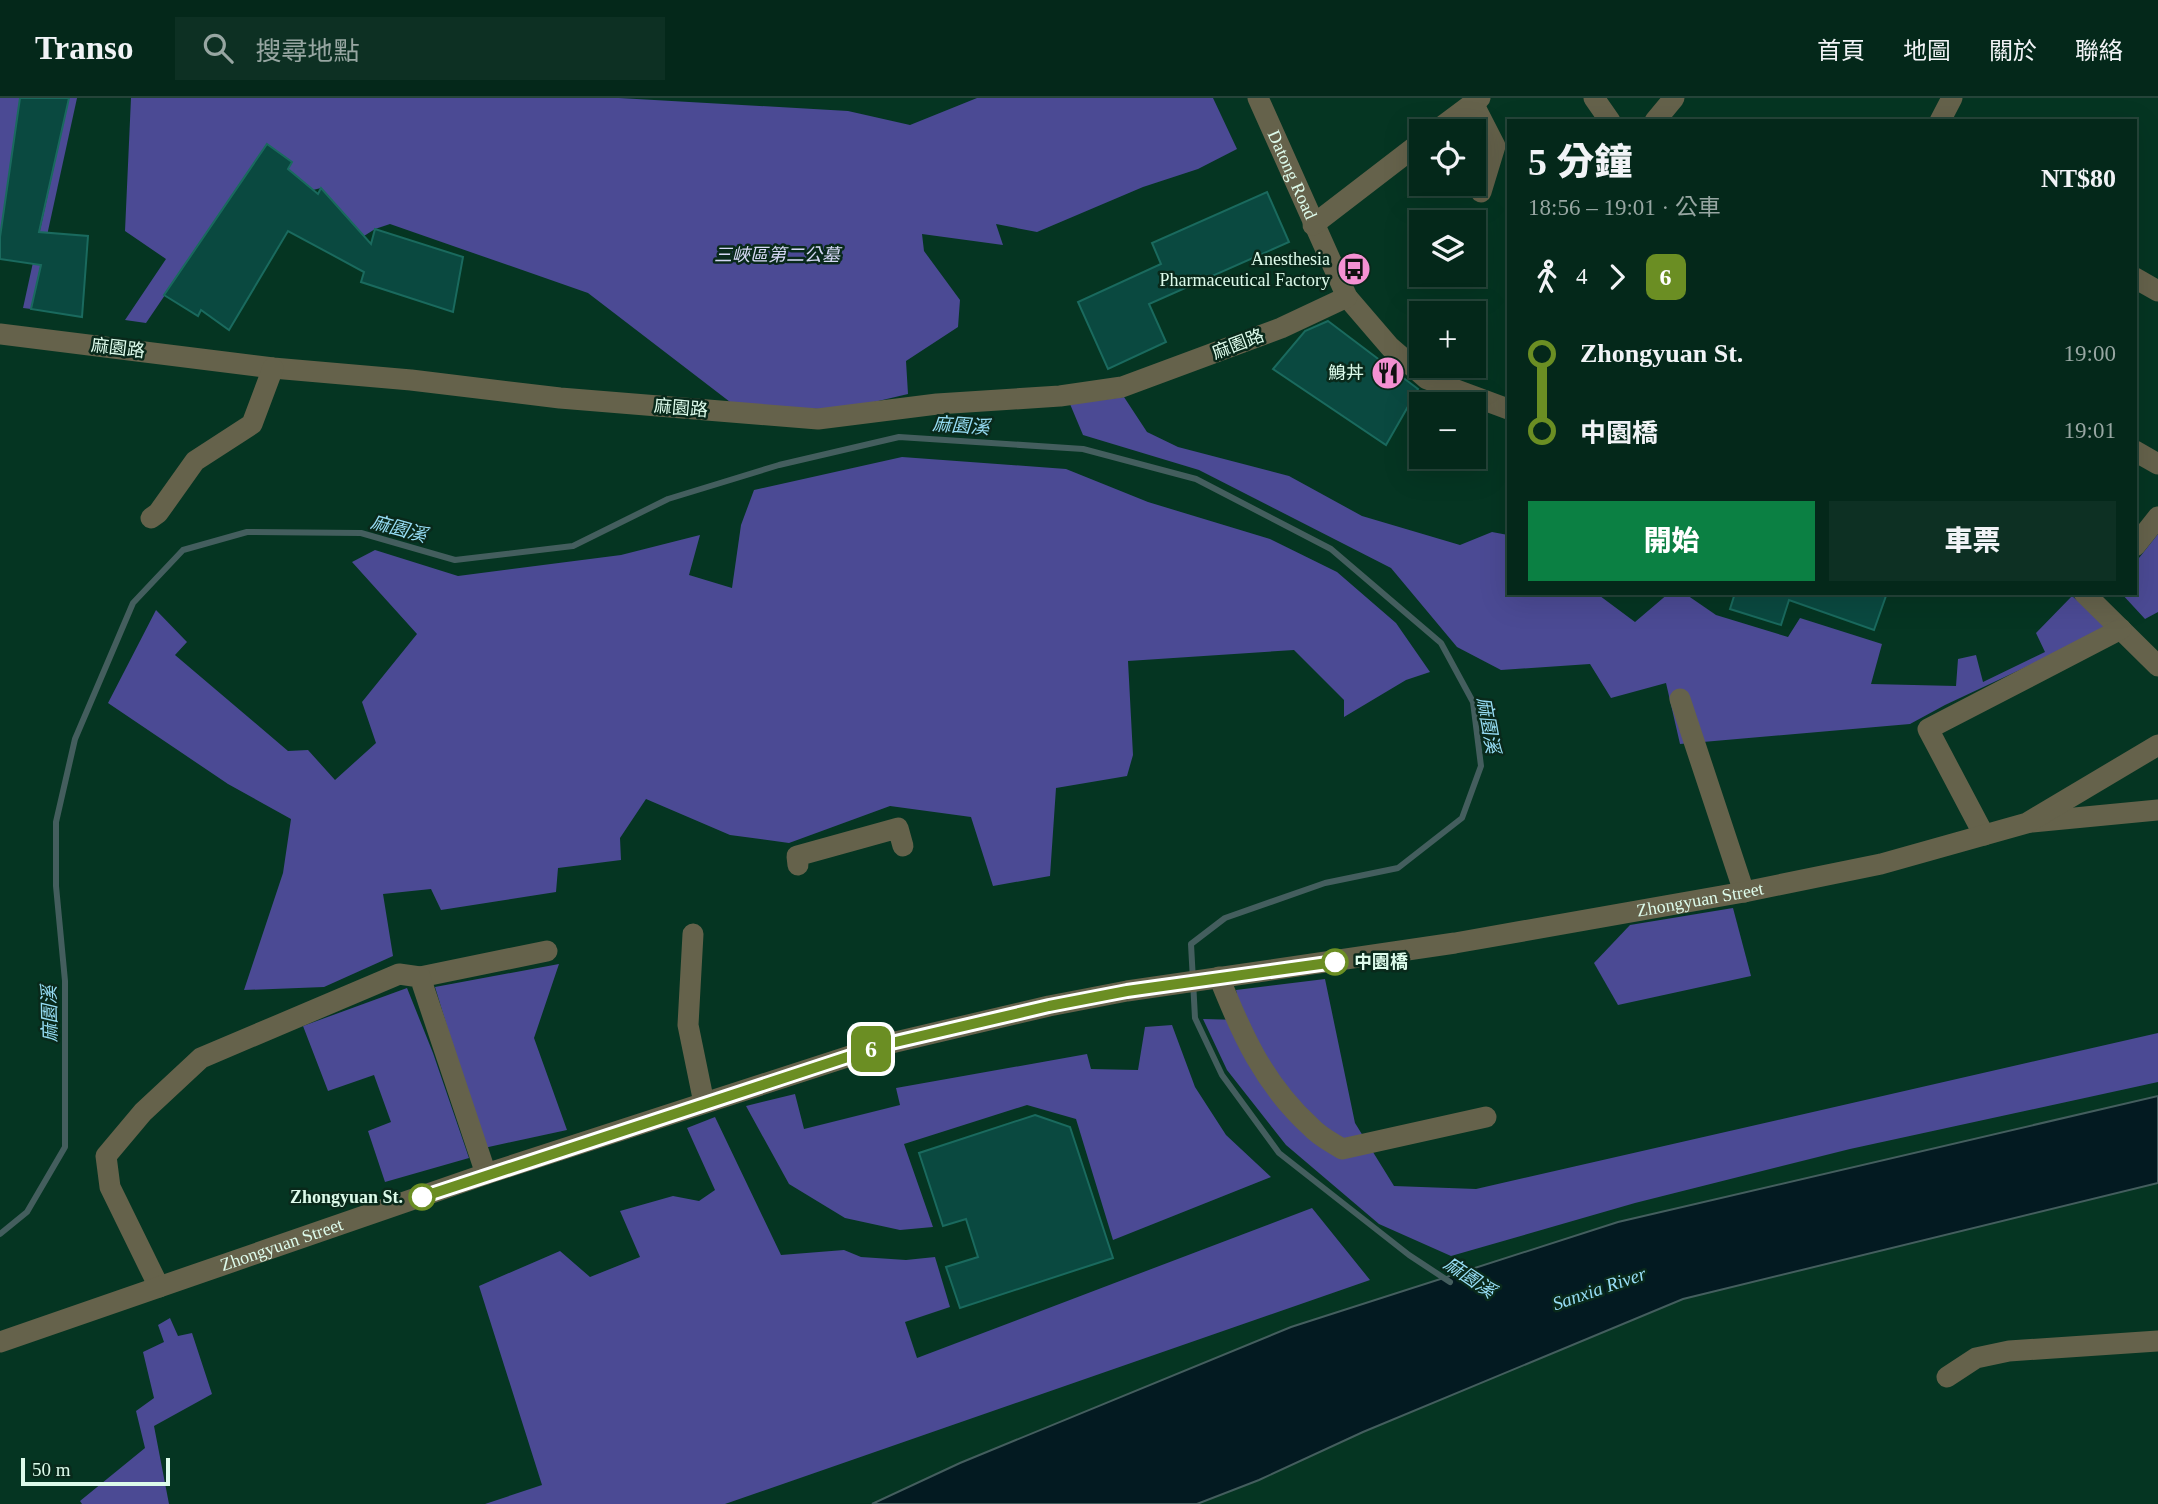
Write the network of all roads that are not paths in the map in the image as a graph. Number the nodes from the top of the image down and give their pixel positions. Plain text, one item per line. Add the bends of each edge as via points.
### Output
1 (1258, 98) edge
2 (1594, 98) edge
3 (1674, 98) edge
4 (1952, 98) edge
5 (1476, 100) edge
6 (1451, 119) edge
7 (1484, 119) edge
8 (1609, 119) edge
9 (1657, 119) edge
10 (1941, 119) edge
11 (1486, 124) edge
12 (1409, 151) edge
13 (1486, 176) edge
14 (1313, 225) junction
15 (2137, 279) edge
16 (2158, 291) edge
17 (1347, 297) junction
18 (0, 334) edge
19 (273, 368) junction
20 (1507, 408) edge
21 (2137, 452) edge
22 (2158, 464) edge
23 (2158, 517) edge
24 (151, 518) dead end
25 (2137, 543) edge
26 (2091, 595) edge
27 (2121, 629) junction
28 (2158, 666) edge
29 (1680, 699) dead end
30 (2158, 745) edge
31 (2158, 810) edge
32 (2027, 823) junction
33 (1984, 835) junction
34 (903, 846) dead end
35 (798, 865) dead end
36 (1744, 892) junction
37 (693, 934) dead end
38 (547, 951) dead end
39 (420, 977) junction
40 (1219, 977) junction
41 (704, 1103) junction
42 (1486, 1117) dead end
43 (486, 1174) junction
44 (159, 1287) junction
45 (2158, 1341) edge
46 (0, 1342) edge
47 (1947, 1377) dead end

1 - 14 street, Datong Road
2 - 8 street
3 - 9 street
4 - 10 street
5 - 6 street
5 - 7 street
11 - 13 street via 1495,146
12 - 14 street
14 - 17 street, Datong Road
15 - 16 street
17 - 19 street, 麻園路 via 1281,328 1122,387 818,419
17 - 20 street, Datong Road via 1390,348 1427,379
18 - 19 street, 麻園路
19 - 24 street via 253,424 195,461
21 - 22 street
23 - 25 street
26 - 27 street
27 - 28 street
27 - 33 street via 1928,729
29 - 36 street
30 - 32 street, Zhongyuan Street
31 - 32 street
32 - 33 street, Zhongyuan Street
33 - 36 street, Zhongyuan Street via 1881,864
34 - 35 street via 898,828 797,856
36 - 40 street, Zhongyuan Street via 1442,945
37 - 41 street via 688,1025
38 - 39 street
39 - 43 street
39 - 44 street via 399,974 201,1058 143,1112 106,1156 110,1187
40 - 41 street, Zhongyuan Street via 1049,1006 887,1044
40 - 42 street via 1243,1037 1276,1090 1312,1129 1342,1149
41 - 43 street, Zhongyuan Street
43 - 44 street, Zhongyuan Street
44 - 46 street, Zhongyuan Street
45 - 47 street via 2009,1351 1976,1358

